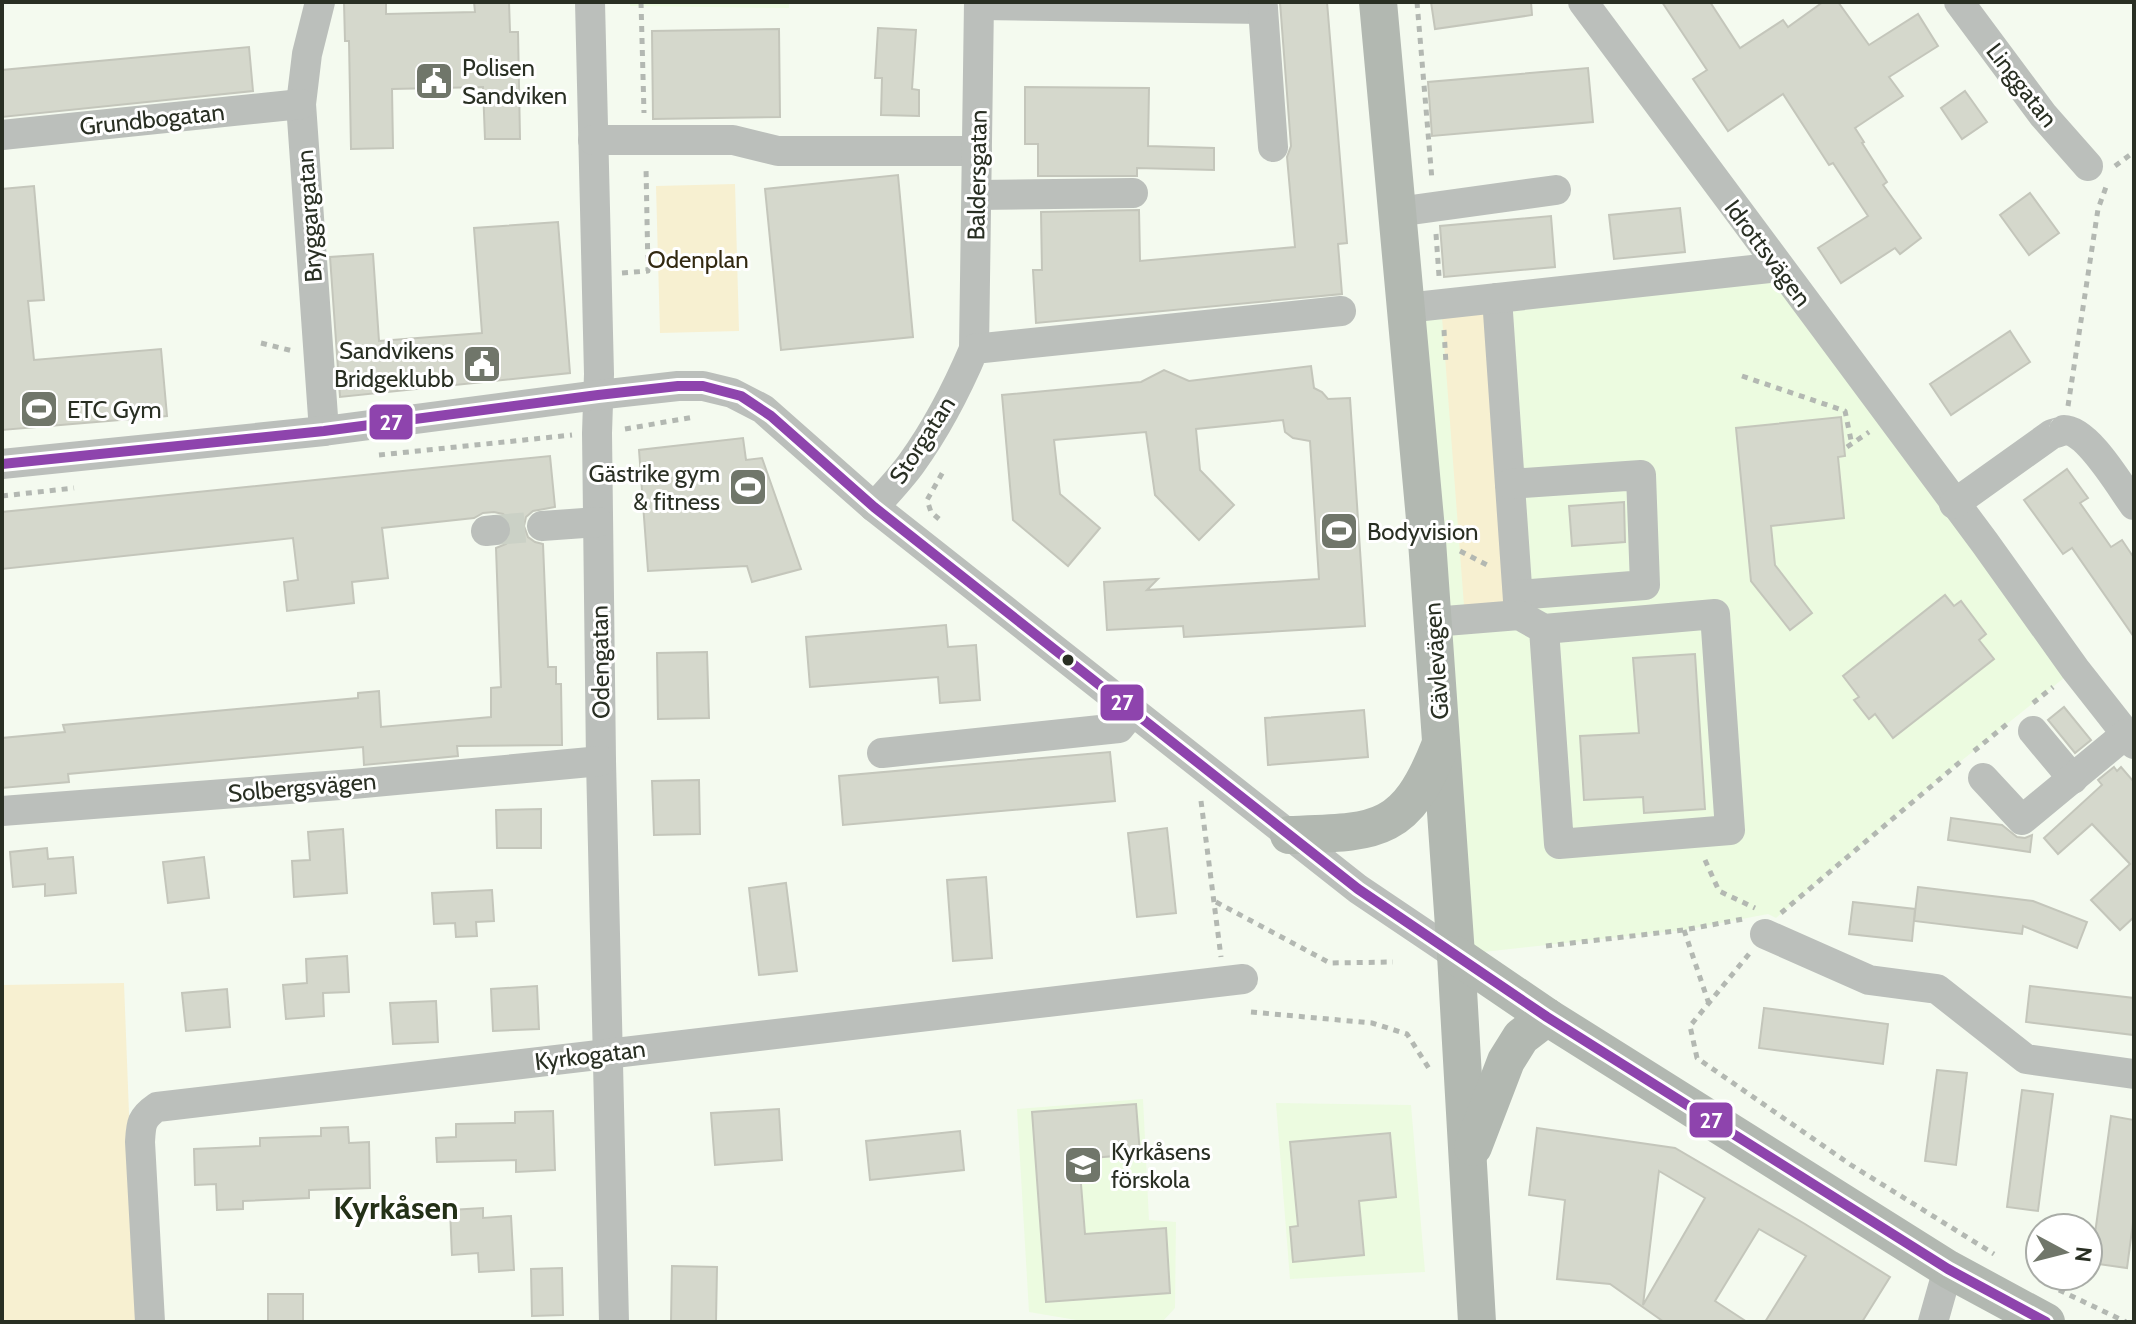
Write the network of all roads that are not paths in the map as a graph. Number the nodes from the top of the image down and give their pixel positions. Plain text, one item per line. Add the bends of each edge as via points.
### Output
1 (320, 2) edge
2 (590, 2) edge
3 (1378, 2) edge
4 (1583, 2) edge
5 (1959, 2) edge
6 (979, 4) edge
7 (1263, 6) edge
8 (301, 104) junction
9 (2, 135) edge
10 (593, 140) junction
11 (1273, 147) dead end
12 (977, 151) junction
13 (2088, 166) road end
14 (1556, 190) dead end
15 (1133, 193) dead end
16 (977, 195) junction
17 (1397, 212) junction
18 (1779, 267) junction
19 (1497, 298) junction
20 (1406, 308) junction
21 (1341, 311) dead end
22 (974, 349) junction
23 (598, 395) junction
24 (324, 431) junction
25 (2, 464) edge
26 (1510, 484) junction
27 (1954, 504) junction
28 (2134, 505) edge
29 (874, 507) junction
30 (598, 522) junction
31 (542, 526) tunnel mouth
32 (1527, 613) junction
33 (1433, 622) junction
34 (1132, 712) junction
35 (2024, 720) road end
36 (2130, 739) edge
37 (1441, 744) junction
38 (882, 753) dead end
39 (601, 761) junction
40 (1983, 778) dead end
41 (2073, 779) junction
42 (2, 811) edge
43 (1289, 835) junction
44 (1770, 922) road end
45 (1456, 955) junction
46 (1232, 980) road end
47 (1547, 1017) junction
48 (608, 1053) junction
49 (2134, 1074) edge
50 (1468, 1161) junction
51 (1948, 1269) junction
52 (2048, 1304) edge
53 (150, 1322) edge
54 (614, 1322) edge
55 (1477, 1322) edge
56 (1933, 1322) edge

1 - 8 street, Bryggargatan
2 - 10 street, Odengatan
3 - 17 main road, Gävlevägen
4 - 18 street, Idrottsvägen
5 - 13 street, Linggatan
6 - 7 street
6 - 12 street, Baldersgatan
7 - 11 street
8 - 9 street, Grundbogatan
8 - 24 street, Bryggargatan
10 - 12 street via 733,140 778,151
10 - 23 street, Odengatan
12 - 16 street, Baldersgatan
14 - 17 street
15 - 16 street
16 - 22 street, Baldersgatan
17 - 20 main road, Gävlevägen
18 - 19 street
18 - 27 street, Idrottsvägen
19 - 20 street
19 - 26 street
20 - 33 main road, Gävlevägen
21 - 22 street
22 - 29 street, Storgatan via 932,434
23 - 24 street, Storgatan
23 - 29 street, Storgatan via 703,386 741,396
23 - 30 street, Odengatan
24 - 25 street, Storgatan
26 - 32 street
26 - 32 street via 1641,475 1645,585
27 - 28 street via 2064,430 2086,440
27 - 36 street, Idrottsvägen
29 - 34 street
30 - 31 street
30 - 39 street, Odengatan
32 - 32 street via 1559,844 1730,830 1715,614
32 - 33 street
33 - 37 main road, Gävlevägen
34 - 38 street via 1119,728
34 - 43 street
35 - 41 street
36 - 41 street
37 - 43 main road via 1415,795 1402,813 1384,824 1365,831
37 - 45 main road, Gävlevägen
39 - 42 street, Solbergsvägen
39 - 48 street, Odengatan
40 - 41 street via 2022,820
43 - 45 street
44 - 49 street via 1869,980 1937,989 2026,1059
45 - 47 main road
45 - 50 main road, Gävlevägen
46 - 48 street, Kyrkogatan
47 - 50 main road via 1521,1037 1506,1061
47 - 51 main road
48 - 53 street, Kyrkogatan via 157,1107 142,1121 140,1142
48 - 54 street, Odengatan
50 - 55 main road, Gävlevägen
51 - 52 main road
51 - 56 street

